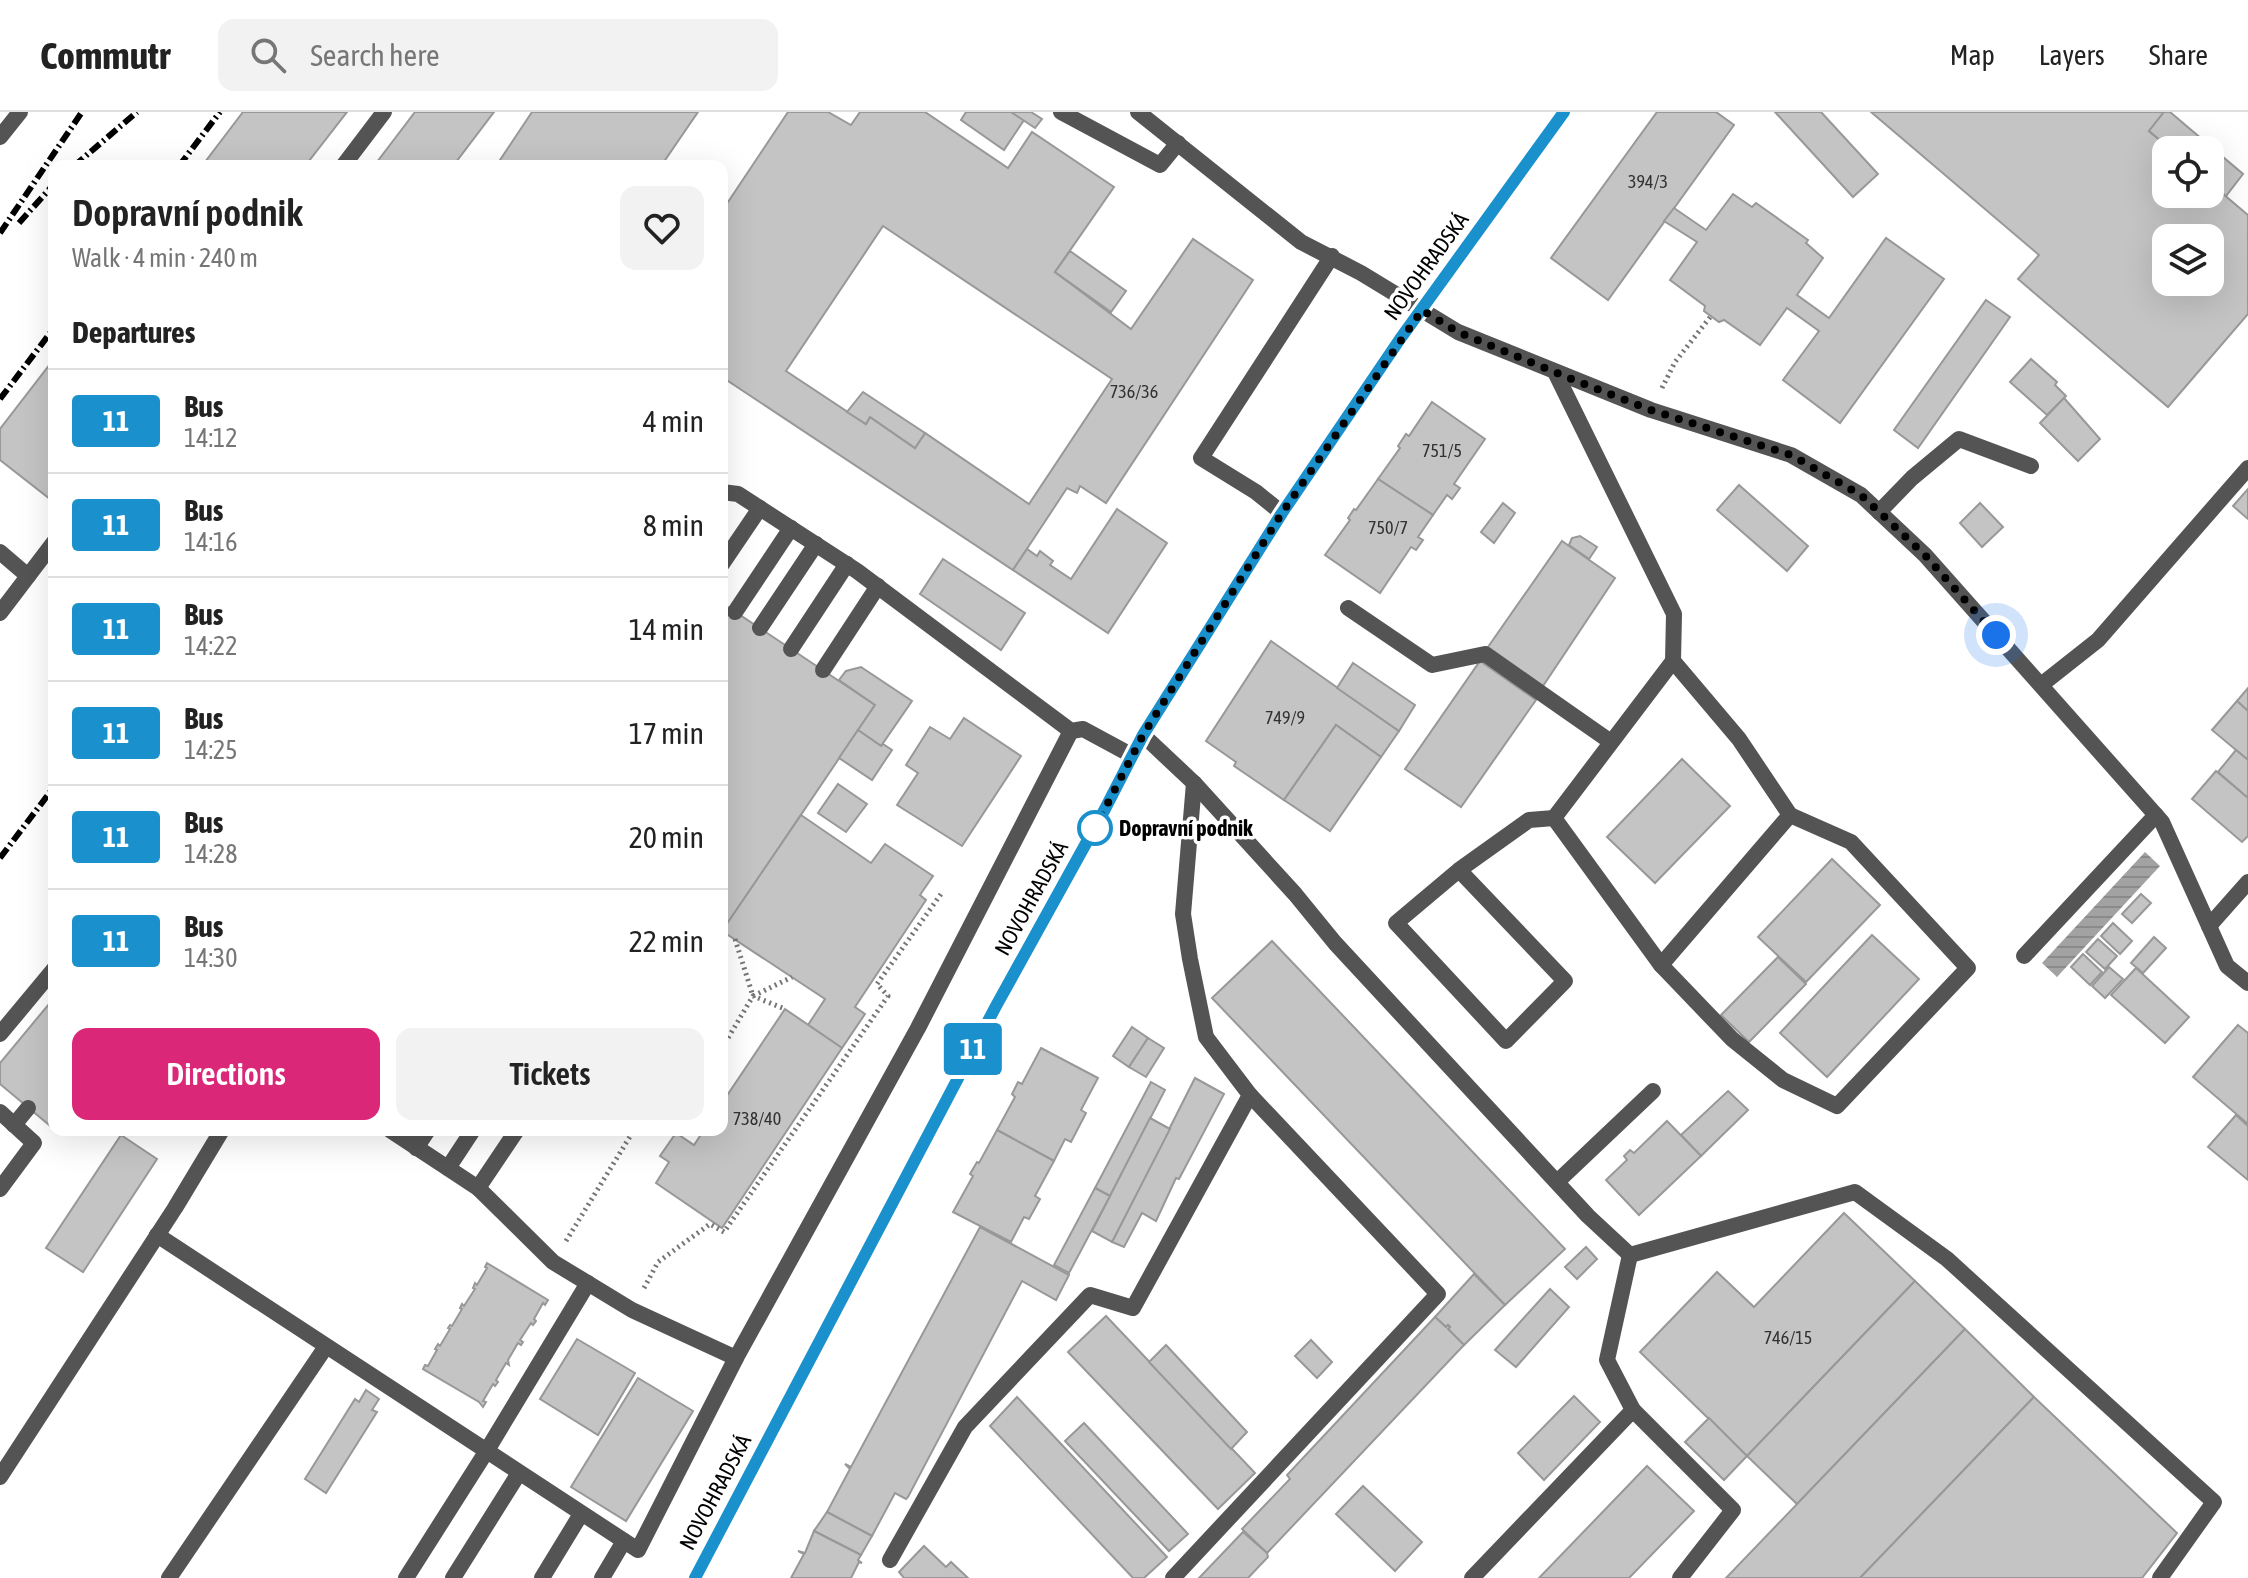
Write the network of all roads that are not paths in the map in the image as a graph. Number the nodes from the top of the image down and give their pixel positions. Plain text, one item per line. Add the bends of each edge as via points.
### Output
1 (20, 112) edge
2 (384, 112) edge
3 (1061, 112) edge
4 (1138, 112) edge
5 (1564, 112) edge
6 (0, 137) edge
7 (1178, 143) junction
8 (348, 160) edge
9 (1332, 256) junction
10 (1422, 310) junction
11 (1555, 372) junction
12 (2031, 466) dead end
13 (2248, 468) edge
14 (728, 494) edge
15 (760, 508) junction
16 (1879, 512) junction
17 (1282, 513) junction
18 (791, 528) junction
19 (816, 544) junction
20 (48, 550) edge
21 (0, 552) edge
22 (728, 555) edge
23 (847, 564) junction
24 (28, 576) junction
25 (878, 586) junction
26 (1348, 608) dead end
27 (735, 612) dead end
28 (0, 613) edge
29 (760, 628) dead end
30 (791, 649) dead end
31 (1673, 661) junction
32 (823, 670) dead end
33 (2041, 685) junction
34 (1071, 731) junction
35 (1143, 735) junction
36 (1611, 742) junction
37 (1133, 756) junction
38 (1194, 783) junction
39 (1790, 815) junction
40 (2156, 815) junction
41 (1554, 818) junction
42 (1459, 870) junction
43 (2248, 882) edge
44 (2209, 926) junction
45 (2024, 956) dead end
46 (1661, 965) junction
47 (48, 976) edge
48 (2248, 983) edge
49 (0, 1032) edge
50 (1653, 1091) dead end
51 (1250, 1095) junction
52 (28, 1108) dead end
53 (0, 1112) edge
54 (14, 1125) junction
55 (218, 1136) edge
56 (399, 1136) edge
57 (424, 1136) edge
58 (469, 1136) edge
59 (513, 1136) edge
60 (416, 1148) junction
61 (448, 1168) junction
62 (1557, 1182) junction
63 (478, 1188) junction
64 (0, 1189) edge
65 (157, 1235) junction
66 (1630, 1255) junction
67 (588, 1283) junction
68 (325, 1348) junction
69 (736, 1358) junction
70 (1633, 1410) junction
71 (486, 1452) junction
72 (519, 1473) junction
73 (0, 1477) edge
74 (581, 1514) junction
75 (624, 1541) junction
76 (890, 1560) dead end
77 (169, 1578) edge
78 (406, 1578) edge
79 (453, 1578) edge
80 (542, 1578) edge
81 (602, 1578) edge
82 (695, 1578) edge
83 (1173, 1578) edge
84 (1472, 1578) edge
85 (1680, 1578) edge
86 (2160, 1578) edge

1 - 6 lane
2 - 8 lane
3 - 7 lane via 1160,165
4 - 7 lane
5 - 10 main road, NOVOHRADSKÁ
7 - 9 lane via 1301,242
9 - 10 lane
9 - 17 lane via 1201,458
10 - 11 lane via 1458,332
10 - 17 main road, NOVOHRADSKÁ
11 - 16 lane via 1791,455 1861,495
11 - 31 lane via 1674,614
12 - 16 lane via 1959,439
13 - 33 lane via 2098,640
14 - 15 lane via 738,494
15 - 18 lane
15 - 22 lane
16 - 33 lane via 1925,555
17 - 35 main road, NOVOHRADSKÁ
18 - 19 lane
18 - 27 lane
19 - 23 lane
19 - 29 lane
20 - 24 lane
21 - 24 lane
23 - 25 lane
23 - 30 lane
24 - 28 lane
25 - 32 lane
25 - 34 lane
26 - 36 lane via 1432,665 1485,654
31 - 36 lane
31 - 39 lane via 1739,739
33 - 40 lane
34 - 37 lane via 1083,729
34 - 69 lane via 918,1028
35 - 37 main road, NOVOHRADSKÁ
35 - 38 lane
36 - 41 lane
37 - 82 main road, NOVOHRADSKÁ
38 - 51 lane via 1183,914 1190,959 1206,1037
38 - 62 lane
39 - 46 lane
39 - 46 lane via 1851,842 1968,968 1837,1106 1783,1080 1732,1039
40 - 44 lane
40 - 45 lane
41 - 42 lane via 1529,820
41 - 46 lane
42 - 42 lane via 1565,981 1506,1041 1396,923
43 - 44 lane
44 - 48 lane via 2227,966
47 - 49 lane
50 - 62 lane
51 - 76 lane via 1133,1308 1090,1295 965,1427
51 - 83 lane via 1438,1294
52 - 54 lane
53 - 54 lane
54 - 64 lane via 34,1143
55 - 65 lane
56 - 60 lane
57 - 60 lane
58 - 61 lane
59 - 63 lane
60 - 61 lane
61 - 63 lane
62 - 66 lane
63 - 67 lane via 553,1262
65 - 68 lane
65 - 73 lane
66 - 70 lane via 1607,1360
66 - 86 lane via 1855,1192 1947,1259 2214,1502
67 - 69 lane via 632,1310
67 - 71 lane
68 - 71 lane
68 - 77 lane
69 - 75 lane via 638,1550
70 - 84 lane
70 - 85 lane via 1733,1510
71 - 72 lane
71 - 78 lane
72 - 74 lane
72 - 79 lane
74 - 75 lane
74 - 80 lane
75 - 81 lane

